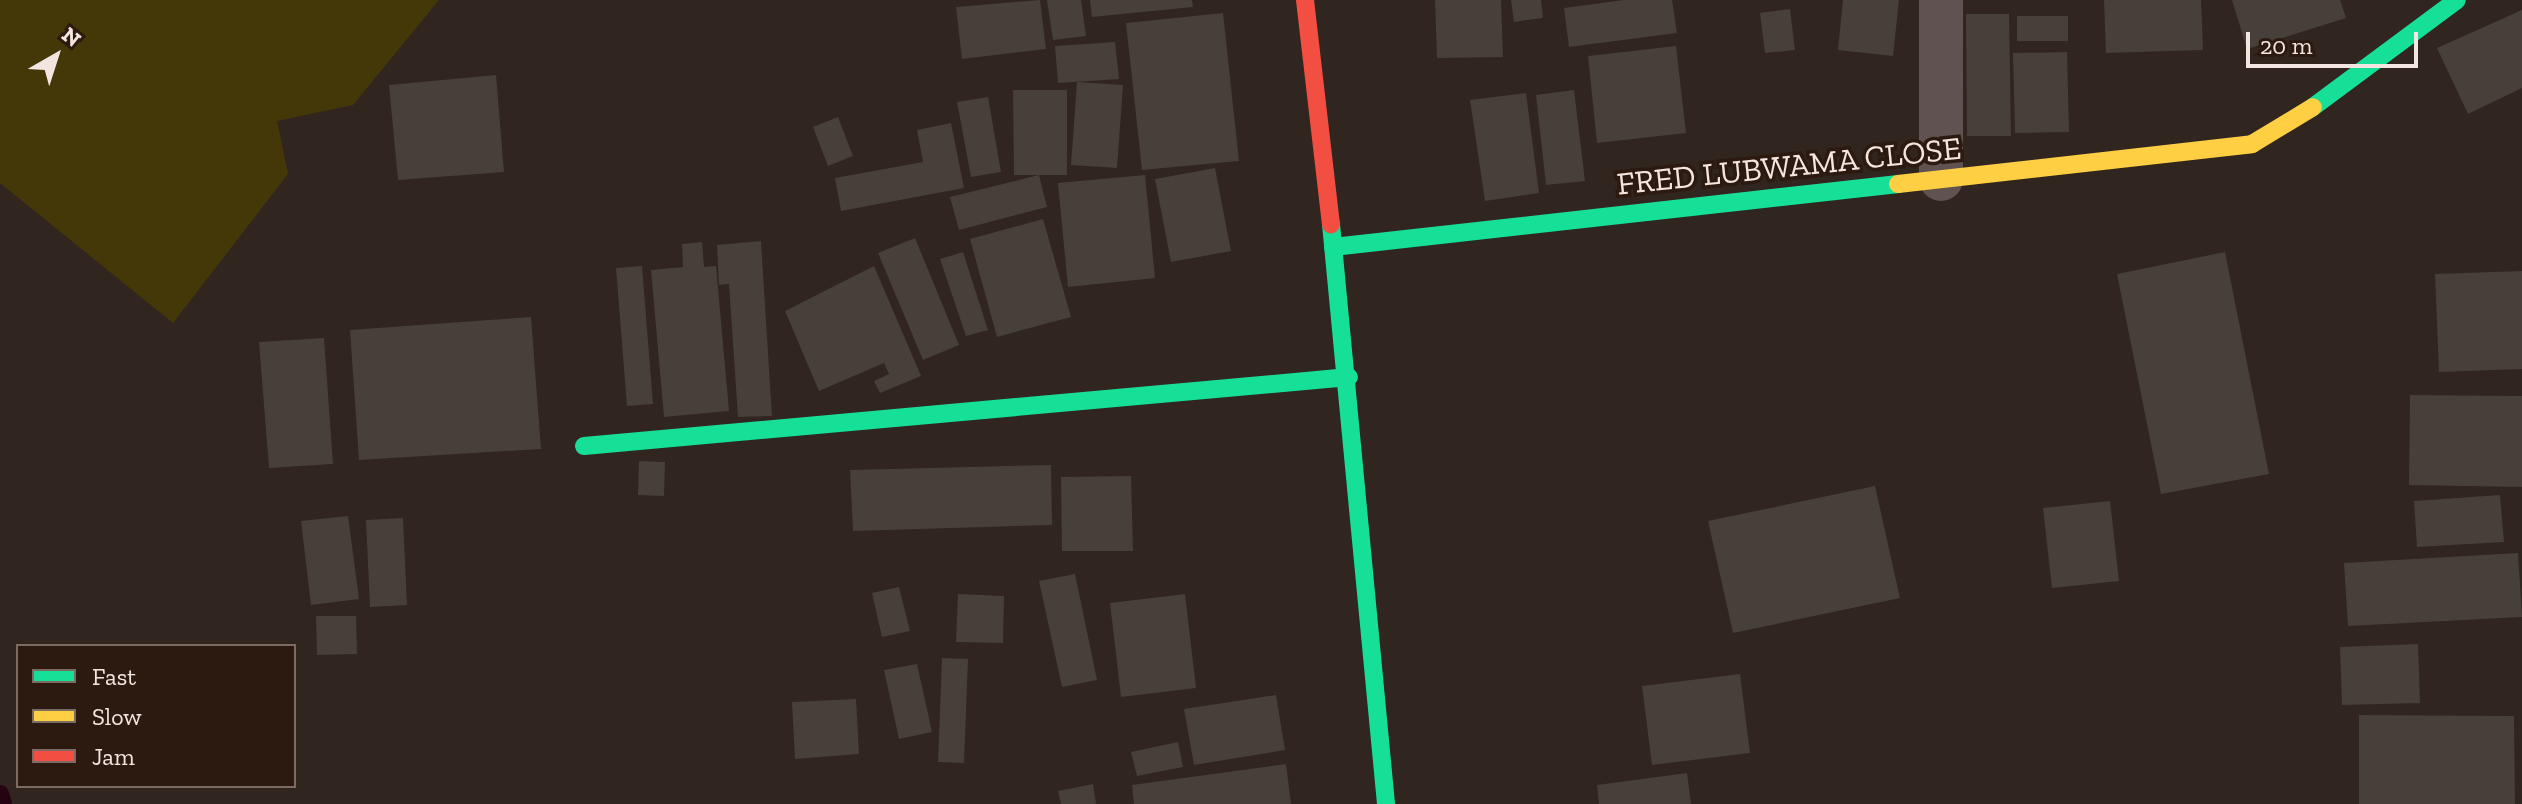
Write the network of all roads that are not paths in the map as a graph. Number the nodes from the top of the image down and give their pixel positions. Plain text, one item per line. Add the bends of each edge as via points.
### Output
1 (1305, 0) edge
2 (1941, 0) edge
3 (2457, 0) edge
4 (1941, 179) junction
5 (1333, 247) junction
6 (1349, 377) junction
7 (584, 446) dead end
8 (1386, 804) edge

1 - 5 street
2 - 4 street
3 - 4 street, FRED LUBWAMA CLOSE via 2324,101 2252,144
4 - 5 street, FRED LUBWAMA CLOSE
5 - 6 street
6 - 7 street
6 - 8 street

